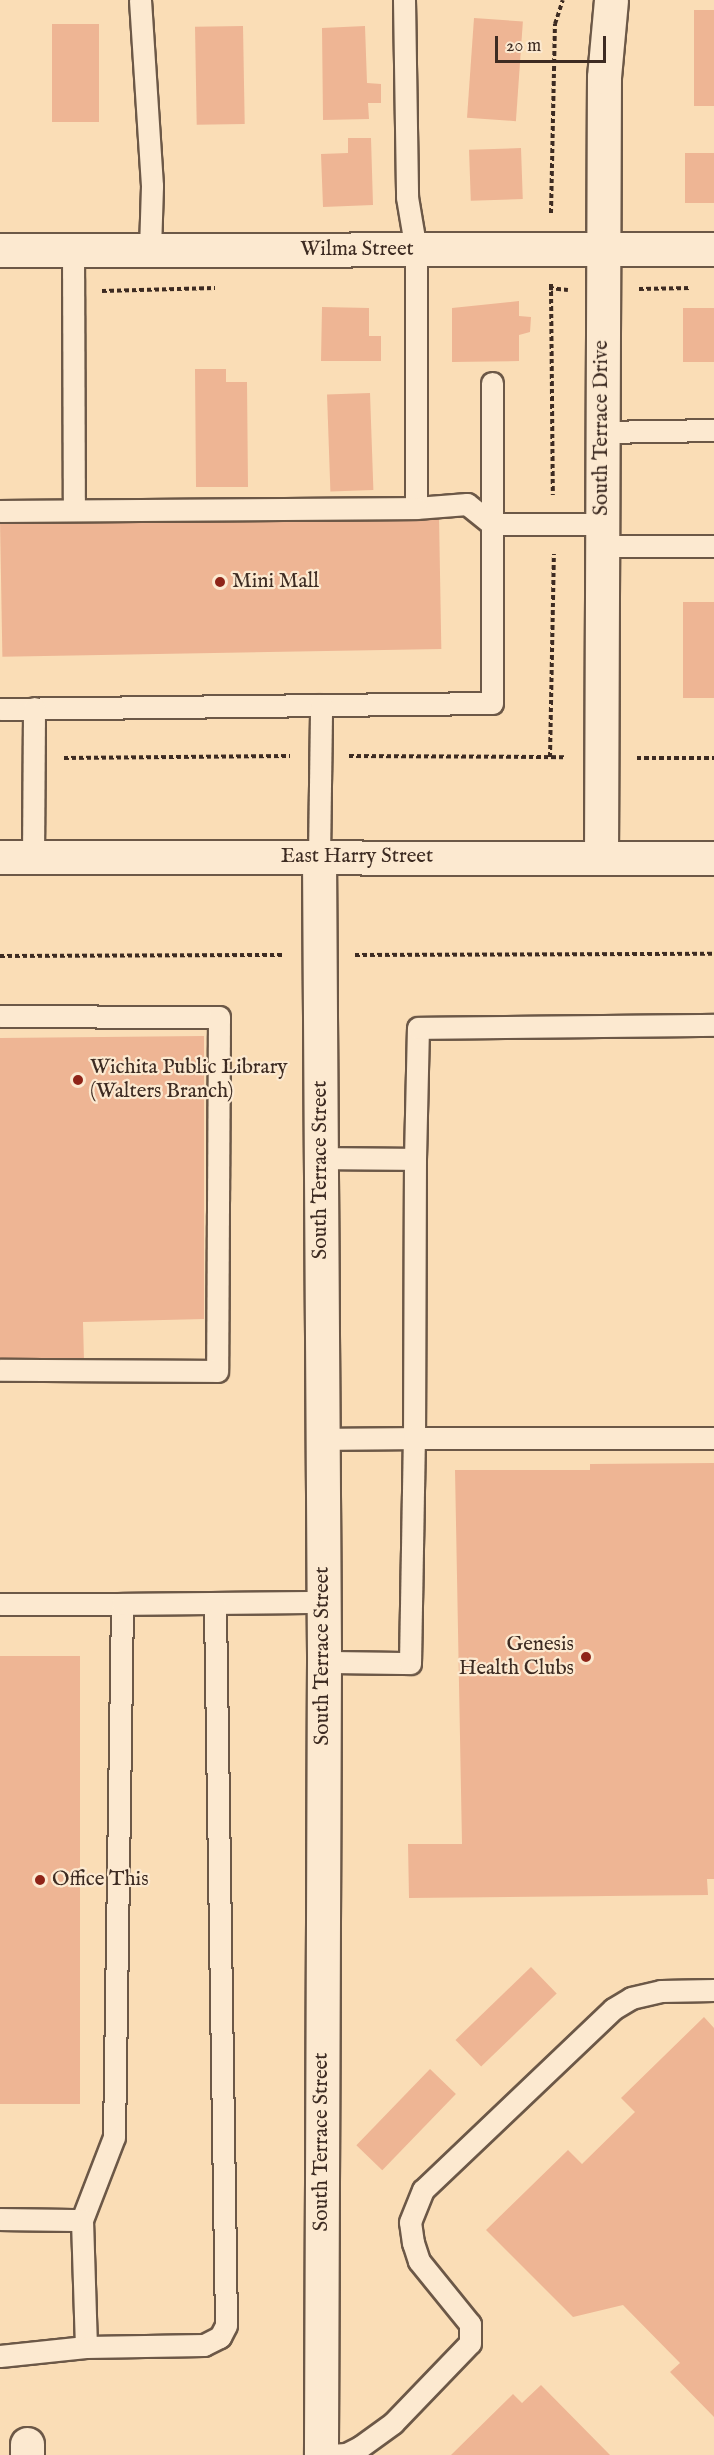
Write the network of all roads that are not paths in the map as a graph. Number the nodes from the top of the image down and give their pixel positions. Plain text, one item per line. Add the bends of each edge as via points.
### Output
1 (140, 0) edge
2 (404, 0) edge
3 (611, 0) edge
4 (604, 247) junction
5 (714, 249) edge
6 (0, 250) edge
7 (73, 250) junction
8 (150, 250) junction
9 (416, 250) junction
10 (492, 383) dead end
11 (714, 430) edge
12 (602, 432) junction
13 (416, 508) junction
14 (0, 510) edge
15 (74, 510) junction
16 (492, 524) junction
17 (602, 535) junction
18 (714, 546) edge
19 (321, 705) junction
20 (34, 708) junction
21 (0, 709) edge
22 (33, 856) junction
23 (319, 856) junction
24 (0, 857) edge
25 (602, 857) junction
26 (714, 858) edge
27 (0, 1016) edge
28 (714, 1025) edge
29 (321, 1158) junction
30 (415, 1159) junction
31 (0, 1370) edge
32 (414, 1438) junction
33 (714, 1438) edge
34 (322, 1439) junction
35 (323, 1602) junction
36 (0, 1604) edge
37 (122, 1604) junction
38 (215, 1605) junction
39 (324, 1662) junction
40 (714, 1990) edge
41 (0, 2219) edge
42 (82, 2220) junction
43 (86, 2347) junction
44 (0, 2356) edge
45 (321, 2455) edge
46 (331, 2455) edge

1 - 8 lane via 152,186
2 - 9 lane via 407,197
3 - 4 street, South Terrace Drive via 604,77
4 - 5 street, Wilma Street
4 - 9 street, Wilma Street
4 - 12 street, South Terrace Drive
6 - 7 street, Wilma Street
7 - 8 street, Wilma Street
7 - 15 lane
8 - 9 street, Wilma Street
9 - 13 lane
10 - 16 lane
11 - 12 lane
12 - 17 street, South Terrace Drive
13 - 15 lane
13 - 16 lane via 467,504
14 - 15 lane
16 - 17 lane via 554,524
16 - 19 lane via 492,703
17 - 18 lane
17 - 25 street, South Terrace Drive
19 - 20 lane
19 - 23 lane
20 - 21 lane
20 - 22 lane
22 - 23 street, East Harry Street
22 - 24 street, East Harry Street
23 - 25 street, East Harry Street
23 - 29 street, South Terrace Street
25 - 26 street, East Harry Street
27 - 31 lane via 219,1017 219,1029 217,1371
28 - 30 lane via 417,1028
29 - 30 lane
29 - 34 street, South Terrace Street
30 - 32 lane
32 - 33 lane
32 - 34 lane
32 - 39 lane via 410,1663
34 - 35 street, South Terrace Street
35 - 38 lane
35 - 39 street, South Terrace Street
36 - 37 lane
37 - 38 lane
37 - 42 lane via 114,2137
38 - 43 lane via 226,2325 220,2337 204,2345
39 - 45 street, South Terrace Street
40 - 46 lane via 661,1991 631,1998 613,2009 423,2190 410,2222 413,2242 419,2261 470,2324 470,2343 393,2423 360,2448
41 - 42 lane
42 - 43 lane
43 - 44 lane

